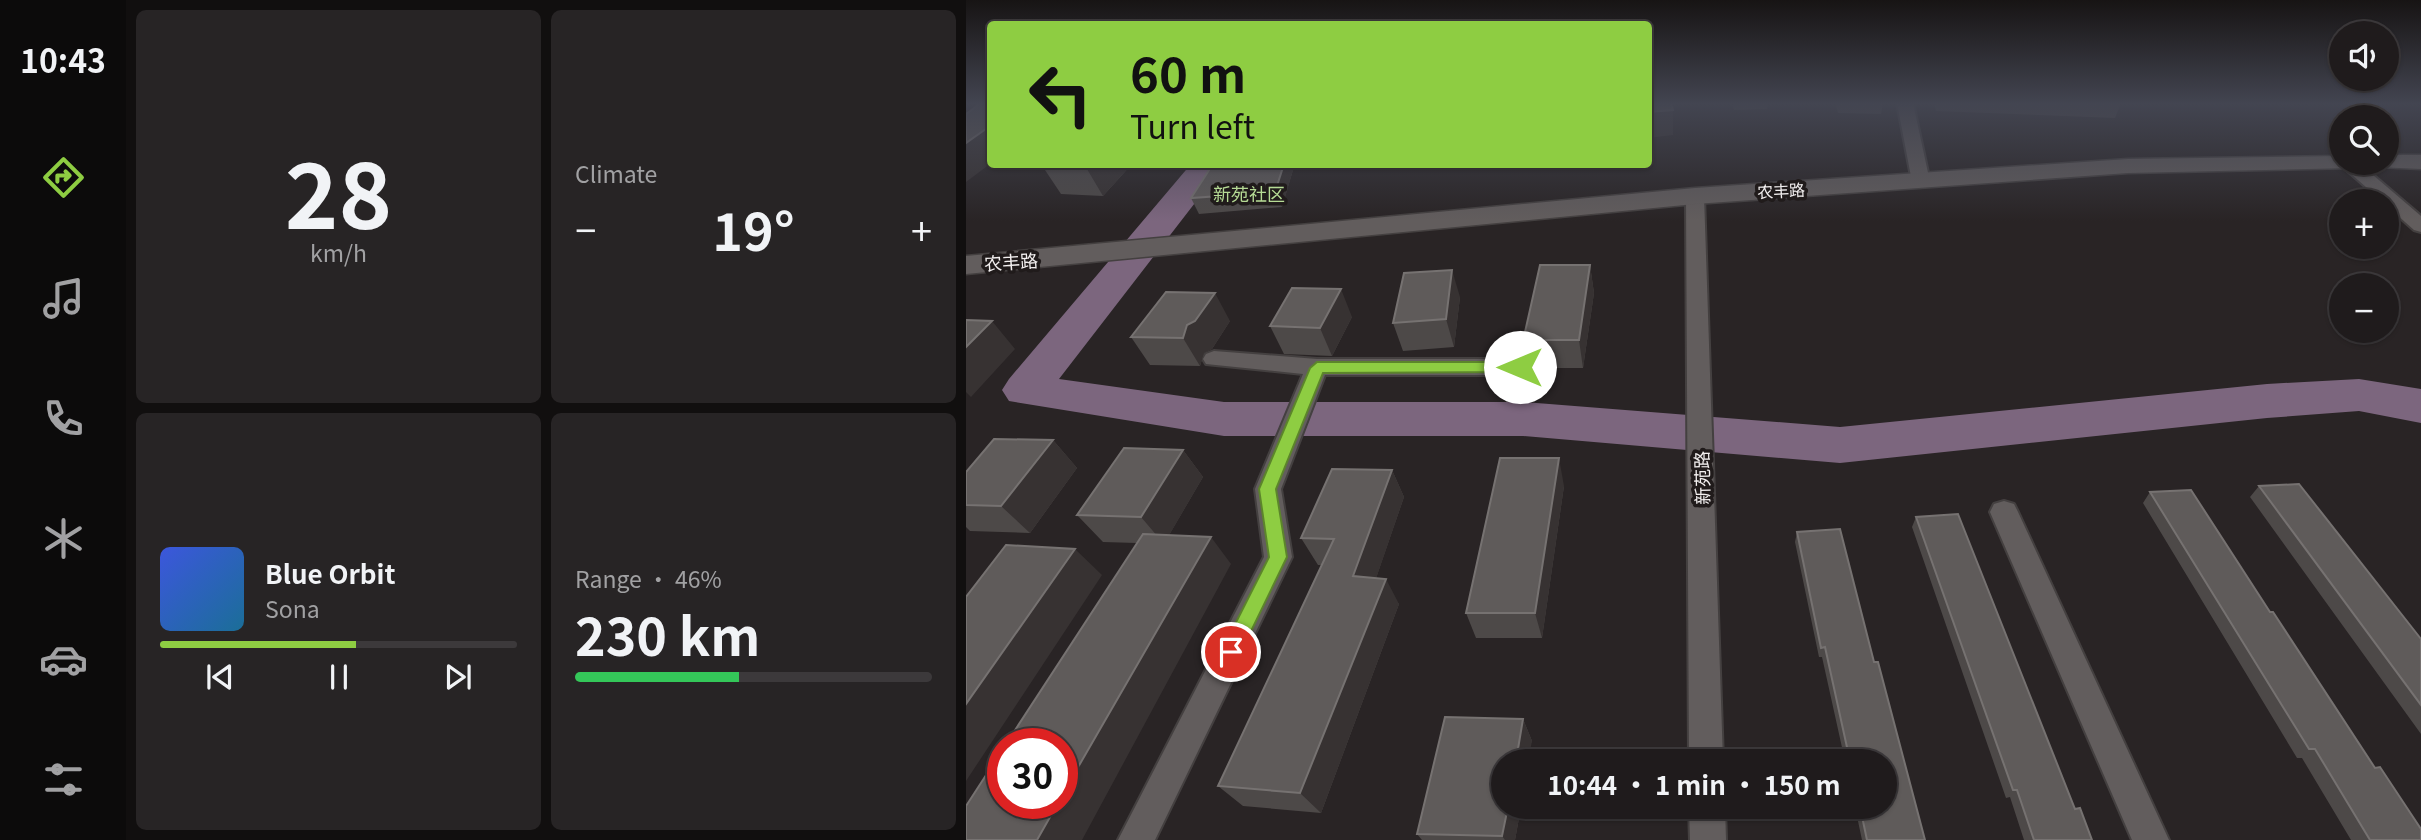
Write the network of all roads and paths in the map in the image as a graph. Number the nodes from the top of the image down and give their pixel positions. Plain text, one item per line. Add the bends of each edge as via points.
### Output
1 (1913, 142) edge
2 (2399, 162) edge
3 (2421, 162) edge
4 (2329, 163) edge
5 (2363, 175) edge
6 (1921, 182) junction
7 (1695, 195) junction
8 (2421, 226) edge
9 (966, 265) edge
10 (1214, 359) dead end
11 (1520, 367) dead end
12 (1317, 368) junction
13 (2004, 512) dead end
14 (1706, 749) edge
15 (1707, 819) edge
16 (1136, 840) edge
17 (1708, 840) edge
18 (2151, 840) edge

1 - 6 street
2 - 3 main road
4 - 6 main road, 农丰路 via 2128,166
5 - 8 street
6 - 7 main road, 农丰路
7 - 9 main road, 农丰路
7 - 14 street, 新苑路
10 - 12 street
11 - 12 street
12 - 16 street via 1268,489 1278,557
13 - 18 street
15 - 17 street

